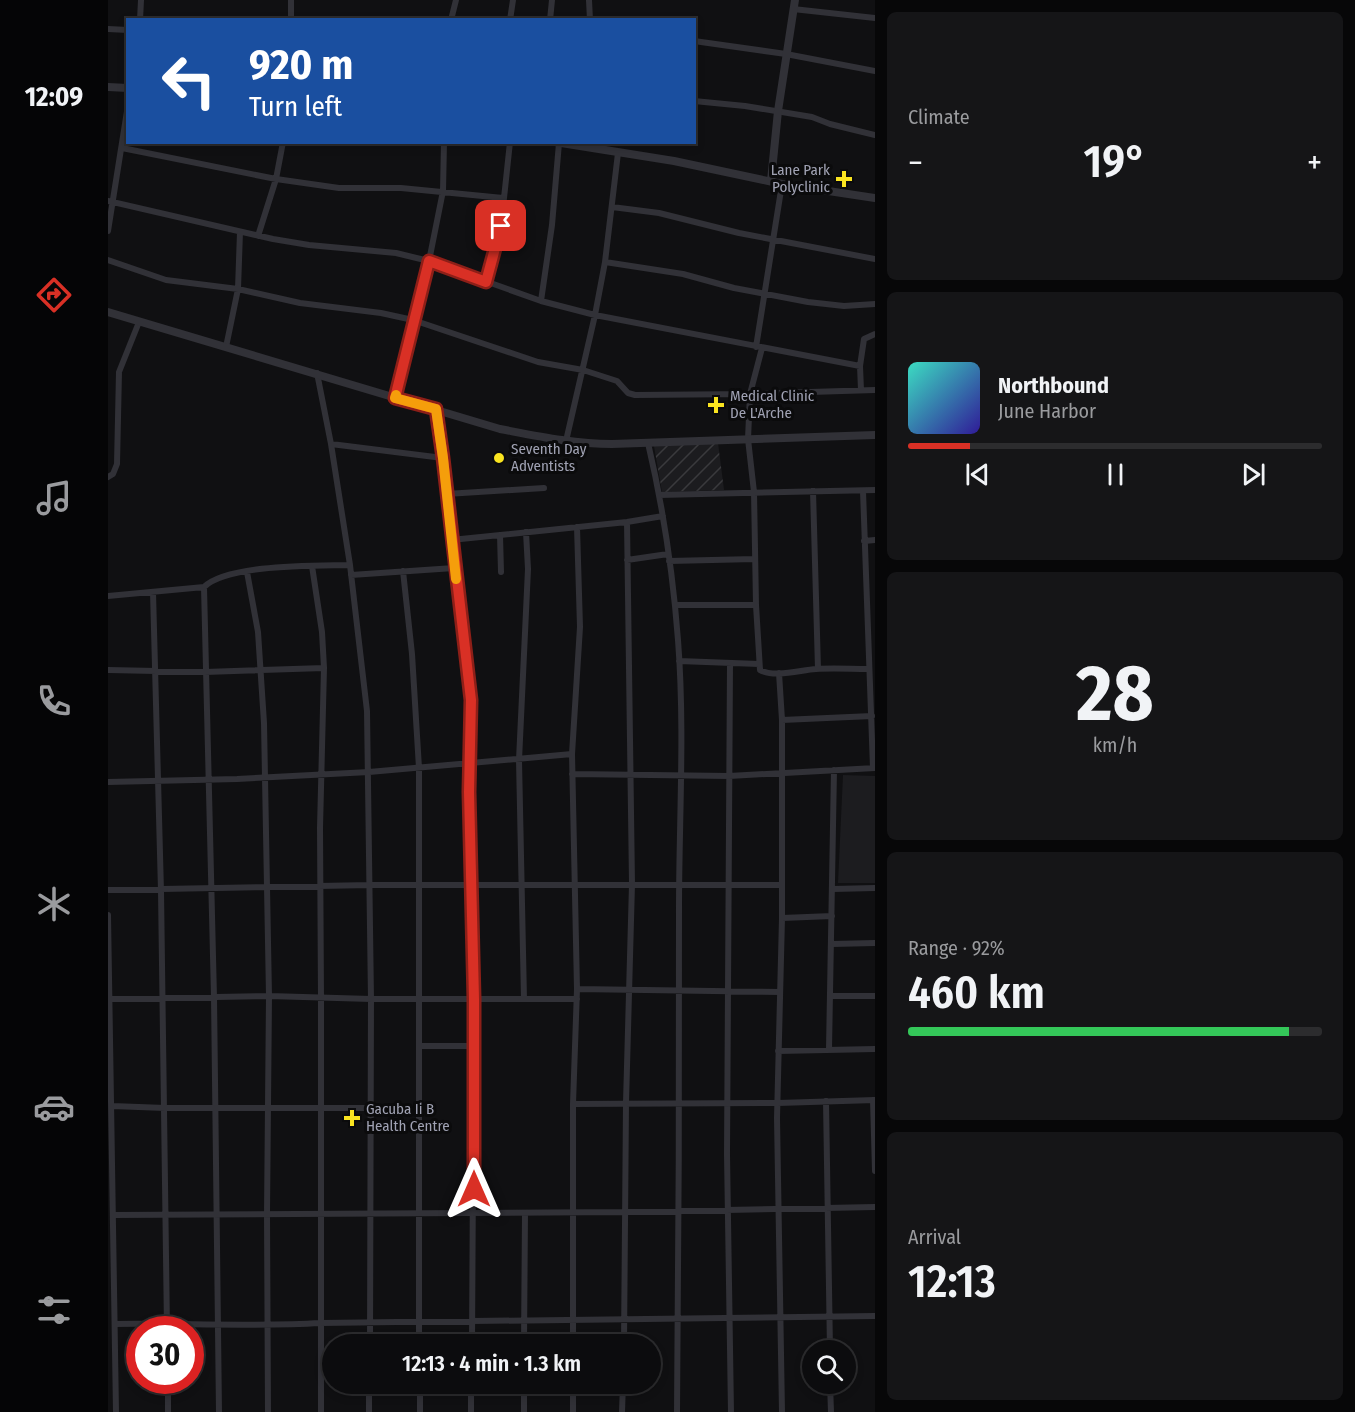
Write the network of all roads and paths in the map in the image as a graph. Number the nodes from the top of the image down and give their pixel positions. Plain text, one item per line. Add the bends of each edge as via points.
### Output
1 (141, 0) edge
2 (291, 0) edge
3 (456, 0) edge
4 (513, 0) edge
5 (552, 0) edge
6 (589, 0) edge
7 (795, 0) edge
8 (794, 9) junction
9 (140, 18) edge
10 (291, 18) edge
11 (452, 18) edge
12 (510, 18) edge
13 (550, 18) edge
14 (590, 18) edge
15 (875, 18) edge
16 (108, 29) edge
17 (126, 30) edge
18 (696, 41) edge
19 (786, 54) junction
20 (875, 72) edge
21 (108, 87) edge
22 (126, 88) edge
23 (696, 101) edge
24 (778, 111) junction
25 (126, 119) edge
26 (875, 135) edge
27 (283, 144) edge
28 (444, 144) edge
29 (510, 144) edge
30 (559, 144) edge
31 (583, 145) edge
32 (122, 148) junction
33 (618, 153) junction
34 (276, 179) junction
35 (771, 181) junction
36 (783, 184) junction
37 (443, 191) junction
38 (503, 198) junction
39 (875, 198) edge
40 (111, 202) edge
41 (612, 207) junction
42 (108, 231) edge
43 (240, 232) junction
44 (258, 236) junction
45 (774, 240) junction
46 (875, 259) edge
47 (108, 260) edge
48 (429, 261) junction
49 (605, 262) junction
50 (486, 282) junction
51 (238, 289) junction
52 (766, 294) junction
53 (541, 301) junction
54 (875, 304) edge
55 (108, 312) edge
56 (595, 315) junction
57 (413, 320) junction
58 (139, 322) junction
59 (875, 334) edge
60 (226, 347) junction
61 (759, 348) junction
62 (860, 366) junction
63 (583, 370) junction
64 (317, 373) junction
65 (861, 390) junction
66 (875, 390) edge
67 (750, 394) junction
68 (395, 398) junction
69 (436, 409) junction
70 (875, 435) edge
71 (748, 439) junction
72 (566, 441) junction
73 (648, 442) junction
74 (331, 444) junction
75 (443, 458) junction
76 (108, 477) edge
77 (543, 488) dead end
78 (875, 490) edge
79 (813, 491) junction
80 (863, 491) junction
81 (754, 492) junction
82 (446, 494) junction
83 (659, 495) junction
84 (663, 516) junction
85 (627, 522) junction
86 (577, 527) junction
87 (526, 532) junction
88 (500, 535) junction
89 (451, 540) junction
90 (875, 540) edge
91 (864, 541) junction
92 (668, 558) junction
93 (755, 559) junction
94 (627, 560) junction
95 (350, 565) junction
96 (312, 566) junction
97 (454, 568) junction
98 (403, 571) junction
99 (247, 572) junction
100 (501, 572) dead end
101 (351, 575) junction
102 (204, 587) junction
103 (866, 588) junction
104 (875, 588) edge
105 (153, 592) junction
106 (108, 597) edge
107 (675, 605) junction
108 (756, 605) junction
109 (875, 638) edge
110 (867, 639) junction
111 (679, 662) junction
112 (730, 664) junction
113 (759, 664) junction
114 (324, 668) junction
115 (262, 669) junction
116 (818, 669) junction
117 (868, 669) junction
118 (108, 670) edge
119 (155, 671) junction
120 (205, 672) junction
121 (779, 673) junction
122 (873, 687) edge
123 (872, 716) junction
124 (782, 720) junction
125 (572, 754) junction
126 (519, 760) junction
127 (469, 762) junction
128 (419, 768) junction
129 (874, 768) edge
130 (834, 770) junction
131 (369, 772) junction
132 (572, 774) junction
133 (782, 774) junction
134 (321, 775) junction
135 (631, 775) junction
136 (680, 775) junction
137 (729, 776) junction
138 (264, 777) junction
139 (209, 779) junction
140 (157, 780) junction
141 (108, 782) edge
142 (632, 884) junction
143 (679, 884) junction
144 (729, 884) junction
145 (370, 885) junction
146 (574, 885) junction
147 (781, 885) junction
148 (319, 886) junction
149 (420, 886) junction
150 (472, 886) junction
151 (522, 886) junction
152 (211, 888) junction
153 (268, 888) junction
154 (875, 888) edge
155 (833, 889) junction
156 (108, 890) edge
157 (161, 891) junction
158 (108, 915) edge
159 (832, 916) junction
160 (782, 918) junction
161 (875, 943) edge
162 (832, 944) junction
163 (577, 989) junction
164 (628, 990) junction
165 (679, 991) junction
166 (729, 992) junction
167 (780, 992) junction
168 (269, 996) junction
169 (830, 996) junction
170 (875, 996) edge
171 (214, 997) junction
172 (163, 998) junction
173 (321, 998) junction
174 (420, 998) junction
175 (110, 999) edge
176 (371, 999) junction
177 (474, 999) junction
178 (524, 999) junction
179 (577, 999) junction
180 (420, 1046) junction
181 (474, 1046) junction
182 (875, 1048) edge
183 (829, 1049) junction
184 (778, 1052) junction
185 (874, 1100) edge
186 (826, 1101) junction
187 (679, 1102) junction
188 (728, 1102) junction
189 (626, 1103) junction
190 (778, 1103) junction
191 (573, 1104) junction
192 (268, 1106) junction
193 (112, 1107) junction
194 (320, 1107) junction
195 (371, 1107) junction
196 (165, 1108) junction
197 (215, 1108) junction
198 (875, 1171) edge
199 (875, 1207) edge
200 (827, 1208) junction
201 (778, 1210) junction
202 (678, 1211) junction
203 (728, 1211) junction
204 (626, 1212) junction
205 (420, 1213) junction
206 (474, 1213) junction
207 (525, 1213) junction
208 (573, 1213) junction
209 (216, 1214) junction
210 (267, 1214) junction
211 (321, 1214) junction
212 (370, 1214) junction
213 (113, 1215) junction
214 (166, 1215) junction
215 (167, 1316) edge
216 (875, 1316) edge
217 (779, 1317) junction
218 (830, 1317) junction
219 (730, 1318) junction
220 (678, 1319) junction
221 (524, 1321) junction
222 (573, 1321) junction
223 (624, 1321) junction
224 (418, 1322) junction
225 (472, 1322) junction
226 (321, 1323) junction
227 (370, 1323) junction
228 (115, 1324) junction
229 (126, 1324) edge
230 (218, 1324) junction
231 (204, 1325) edge
232 (267, 1325) junction
233 (370, 1334) edge
234 (419, 1334) edge
235 (472, 1334) edge
236 (524, 1334) edge
237 (573, 1334) edge
238 (624, 1334) edge
239 (830, 1340) edge
240 (168, 1394) edge
241 (369, 1394) edge
242 (420, 1394) edge
243 (471, 1394) edge
244 (524, 1394) edge
245 (573, 1394) edge
246 (623, 1394) edge
247 (830, 1394) edge
248 (116, 1412) edge
249 (168, 1412) edge
250 (219, 1412) edge
251 (268, 1412) edge
252 (321, 1412) edge
253 (369, 1412) edge
254 (420, 1412) edge
255 (471, 1412) edge
256 (524, 1412) edge
257 (573, 1412) edge
258 (622, 1412) edge
259 (677, 1412) edge
260 (731, 1412) edge
261 (782, 1412) edge
262 (831, 1412) edge

1 - 9 street
2 - 10 street
3 - 11 street
4 - 12 street
5 - 13 street
6 - 14 street
7 - 8 street
8 - 15 street
8 - 19 street
16 - 17 street
18 - 19 street
19 - 20 street
19 - 24 street
21 - 22 street
23 - 24 street
24 - 26 street
24 - 35 street
25 - 32 street
27 - 34 street
28 - 37 street
29 - 38 street
30 - 53 street
31 - 33 street
32 - 34 street
32 - 40 street
33 - 35 street
33 - 41 street
34 - 37 street via 339,188
34 - 44 street
35 - 36 street
36 - 39 street
36 - 45 street
37 - 38 street
37 - 48 street
38 - 50 street via 498,243
40 - 42 street
40 - 43 street
41 - 45 street via 659,213
41 - 49 street
43 - 44 street
43 - 51 street
44 - 48 street via 396,253
45 - 46 street
45 - 52 street
47 - 51 street via 166,280
48 - 50 street
48 - 57 street
49 - 52 street via 683,274
49 - 56 street
50 - 53 street
51 - 57 street
51 - 60 street
52 - 54 street via 844,306
52 - 61 street
53 - 56 street
55 - 58 street
56 - 61 street
56 - 63 street
57 - 63 street via 538,362
57 - 68 street
58 - 60 street
58 - 76 street via 119,372 117,464
59 - 62 street via 864,339
60 - 64 street
61 - 62 street
61 - 67 street
62 - 65 street
63 - 67 street via 617,381 635,395
63 - 72 street
64 - 68 street
64 - 74 street
65 - 66 street
65 - 67 street
67 - 71 street
68 - 69 street
69 - 72 street via 500,429
69 - 75 street
70 - 71 street
71 - 73 street
71 - 81 street
72 - 73 street
73 - 83 street
74 - 75 street
74 - 95 street
75 - 82 street
77 - 82 street
78 - 80 street
79 - 80 street
79 - 81 street
79 - 116 street
80 - 91 street
81 - 83 street
81 - 93 street
82 - 89 street
83 - 84 street
84 - 85 street
84 - 92 street
85 - 86 street
85 - 94 street
86 - 87 street
86 - 125 street via 580,627
87 - 88 street
87 - 126 street via 528,569
88 - 89 street
88 - 100 street
89 - 97 street
90 - 91 street
91 - 103 street
92 - 93 street
92 - 94 street
92 - 107 street
93 - 108 street
94 - 135 street
95 - 96 street
95 - 101 street
96 - 99 street
96 - 114 street
97 - 98 street
97 - 127 street via 470,686
98 - 101 street
98 - 128 street
99 - 102 street via 219,577
99 - 115 street
101 - 131 street via 368,711
102 - 105 street
102 - 120 street
103 - 104 street
103 - 110 street
105 - 106 street
105 - 119 street
107 - 108 street
107 - 111 street
108 - 113 street
109 - 110 street
110 - 117 street
111 - 112 street
111 - 136 street
112 - 113 street
112 - 137 street
113 - 121 street via 763,672
114 - 115 street
114 - 134 street
115 - 120 street
115 - 138 street
116 - 117 street
116 - 121 street
117 - 122 street
118 - 119 street
119 - 120 street
119 - 140 street
120 - 139 street
121 - 124 street
122 - 123 street
123 - 124 street
123 - 129 street
124 - 133 street
125 - 126 street
125 - 132 street
126 - 127 street
126 - 151 street
127 - 128 street
127 - 150 street
128 - 131 street
128 - 149 street
129 - 130 street
130 - 133 street
130 - 155 street
131 - 134 street
131 - 145 street
132 - 135 street
132 - 146 street
133 - 137 street
133 - 147 street
134 - 138 street
134 - 148 street
135 - 136 street
135 - 142 street
136 - 137 street
136 - 143 street
137 - 144 street
138 - 139 street
138 - 153 street
139 - 140 street
139 - 152 street
140 - 141 street
140 - 157 street
142 - 143 street
142 - 146 street
142 - 164 street
143 - 144 street
143 - 165 street
144 - 147 street
144 - 166 street
145 - 148 street
145 - 149 street
145 - 176 street
146 - 151 street
146 - 163 street
147 - 160 street
148 - 153 street
148 - 173 street
149 - 150 street
149 - 174 street
150 - 151 street
150 - 177 street
151 - 178 street
152 - 153 street
152 - 157 street
152 - 171 street
153 - 168 street
154 - 155 street
155 - 159 street
156 - 157 street
157 - 172 street
158 - 175 street
159 - 160 street
159 - 162 street
160 - 167 street
161 - 162 street
162 - 169 street
163 - 164 street
163 - 179 street
164 - 165 street
164 - 189 street
165 - 166 street
165 - 187 street
166 - 167 street
166 - 188 street
167 - 184 street
168 - 171 street
168 - 173 street
168 - 192 street
169 - 170 street
169 - 183 street
171 - 172 street
171 - 197 street
172 - 175 street
172 - 196 street
173 - 176 street
173 - 194 street
174 - 176 street
174 - 177 street
174 - 180 street
175 - 193 street
176 - 195 street
177 - 178 street
177 - 181 street
178 - 179 street
179 - 191 street
180 - 181 street
180 - 205 street
181 - 206 street
182 - 183 street
183 - 184 street
184 - 190 street
185 - 186 street
185 - 198 street
186 - 190 street
186 - 200 street
187 - 188 street
187 - 189 street
187 - 202 street
188 - 190 street
188 - 203 street
189 - 191 street
189 - 204 street
190 - 201 street
191 - 208 street
192 - 194 street
192 - 197 street
192 - 210 street
193 - 196 street
193 - 213 street
194 - 195 street
194 - 211 street
195 - 212 street
196 - 197 street
196 - 214 street
197 - 209 street
199 - 200 street
200 - 201 street
200 - 218 street
201 - 203 street
201 - 217 street
202 - 203 street
202 - 204 street
202 - 220 street
203 - 219 street
204 - 208 street
204 - 223 street
205 - 206 street
205 - 212 street
205 - 224 street
206 - 207 street
206 - 225 street
207 - 208 street
207 - 221 street
208 - 222 street
209 - 210 street
209 - 214 street
209 - 230 street
210 - 211 street
210 - 232 street
211 - 212 street
211 - 226 street
212 - 227 street
213 - 214 street
213 - 228 street
214 - 215 street
216 - 218 street
217 - 218 street
217 - 219 street
217 - 261 street
218 - 239 street
219 - 220 street
219 - 260 street
220 - 223 street
220 - 259 street
221 - 222 street
221 - 225 street
221 - 236 street
222 - 223 street
222 - 237 street
223 - 238 street
224 - 225 street
224 - 227 street
224 - 234 street
225 - 235 street
226 - 227 street
226 - 232 street
226 - 252 street
227 - 233 street
228 - 229 street
228 - 248 street
230 - 231 street
230 - 232 street
230 - 250 street
232 - 251 street
240 - 249 street
241 - 253 street
242 - 254 street
243 - 255 street
244 - 256 street
245 - 257 street
246 - 258 street
247 - 262 street

